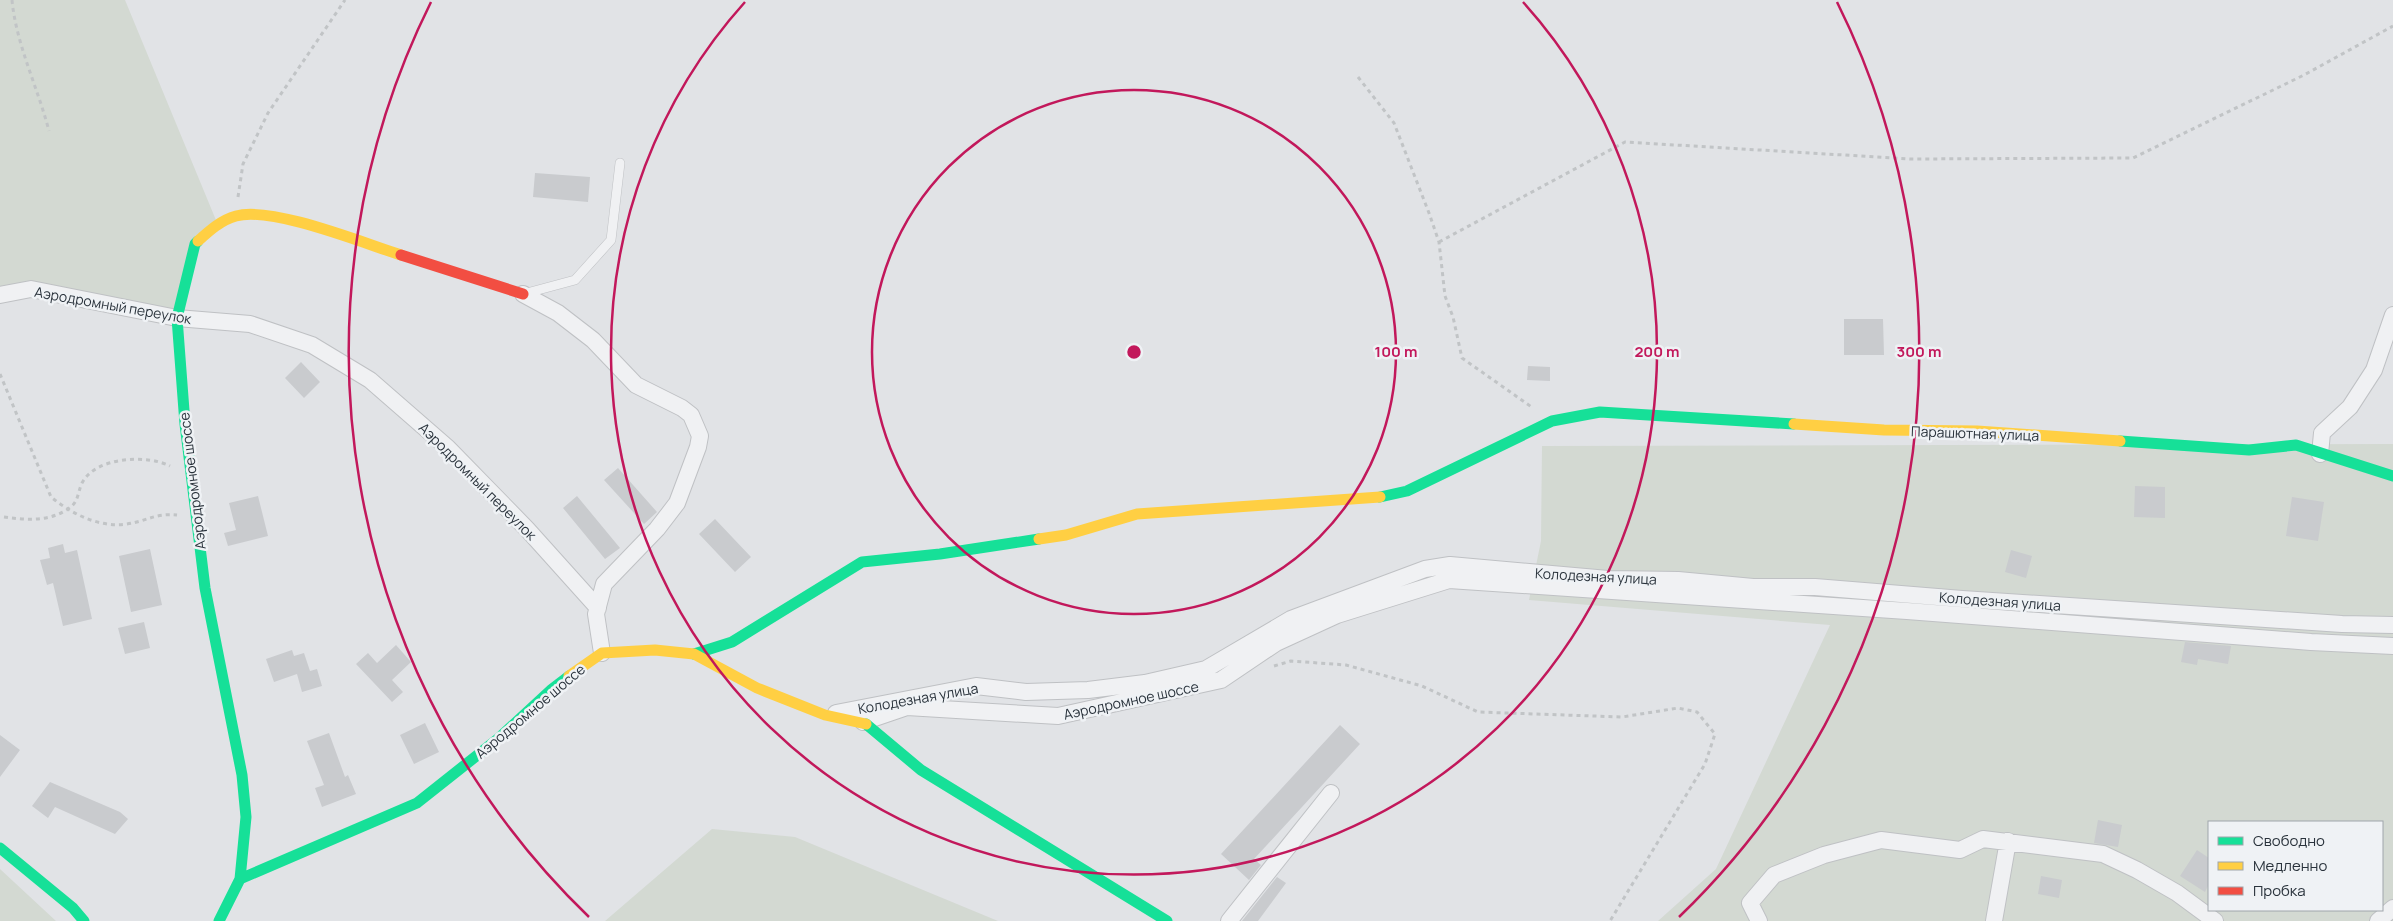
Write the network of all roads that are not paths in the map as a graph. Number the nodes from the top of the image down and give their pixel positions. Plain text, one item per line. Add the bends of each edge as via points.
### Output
1 (620, 163) dead end
2 (523, 294) junction
3 (0, 295) edge
4 (2393, 315) edge
5 (177, 318) junction
6 (2320, 454) junction
7 (2393, 476) edge
8 (598, 608) junction
9 (2393, 624) edge
10 (2393, 646) edge
11 (602, 653) junction
12 (694, 654) junction
13 (1221, 680) joint
14 (825, 715) junction
15 (863, 722) junction
16 (1331, 793) dead end
17 (2008, 842) junction
18 (0, 848) edge
19 (240, 879) junction
20 (2393, 908) edge
21 (84, 921) edge
22 (220, 921) edge
23 (1167, 921) edge
24 (1229, 921) edge
25 (1759, 921) edge
26 (1994, 921) edge
27 (2214, 921) edge
28 (2378, 921) edge

1 - 2 lane via 611,240 575,280
2 - 5 street, Аэродромное шоссе via 259,213 235,216 213,227 195,244
2 - 8 street via 558,313 593,340 636,384 682,408 691,416 700,436 677,503 604,584
3 - 5 street, Аэродромный переулок via 31,289
4 - 6 street via 2374,370 2350,407 2322,433
5 - 8 street, Аэродромный переулок via 250,324 312,345 370,380 448,448
5 - 19 street, Аэродромное шоссе via 205,588 242,775 246,817
6 - 7 street, Парашютная улица
6 - 12 street, Парашютная улица via 2296,446 2249,450 1977,431 1884,430 1600,412 1552,421 1408,491 1381,497 1137,514 1066,535 862,562 732,642
8 - 11 street via 596,614
9 - 14 street, Колодезная улица via 2342,624 1815,587 1608,579 1450,565 1425,569 1291,618 1206,669 1145,683 1088,690 1026,692 976,686
10 - 13 street, Колодезная улица via 1449,580 1337,615 1276,642
11 - 12 street, Аэродромное шоссе via 655,650
11 - 19 street, Аэродромное шоссе via 552,689 499,738 417,803
12 - 14 street, Аэродромное шоссе via 758,688
13 - 15 street, Аэродромное шоссе via 1058,716 907,707
14 - 15 street, Аэродромное шоссе
15 - 23 street, Аэродромное шоссе via 921,770
16 - 24 street
17 - 25 street via 1983,839 1960,850 1880,840 1824,855 1774,875 1750,904
17 - 26 street
17 - 27 street via 2103,854 2177,893
18 - 21 street via 73,908
19 - 22 street, Аэродромное шоссе
20 - 28 street

